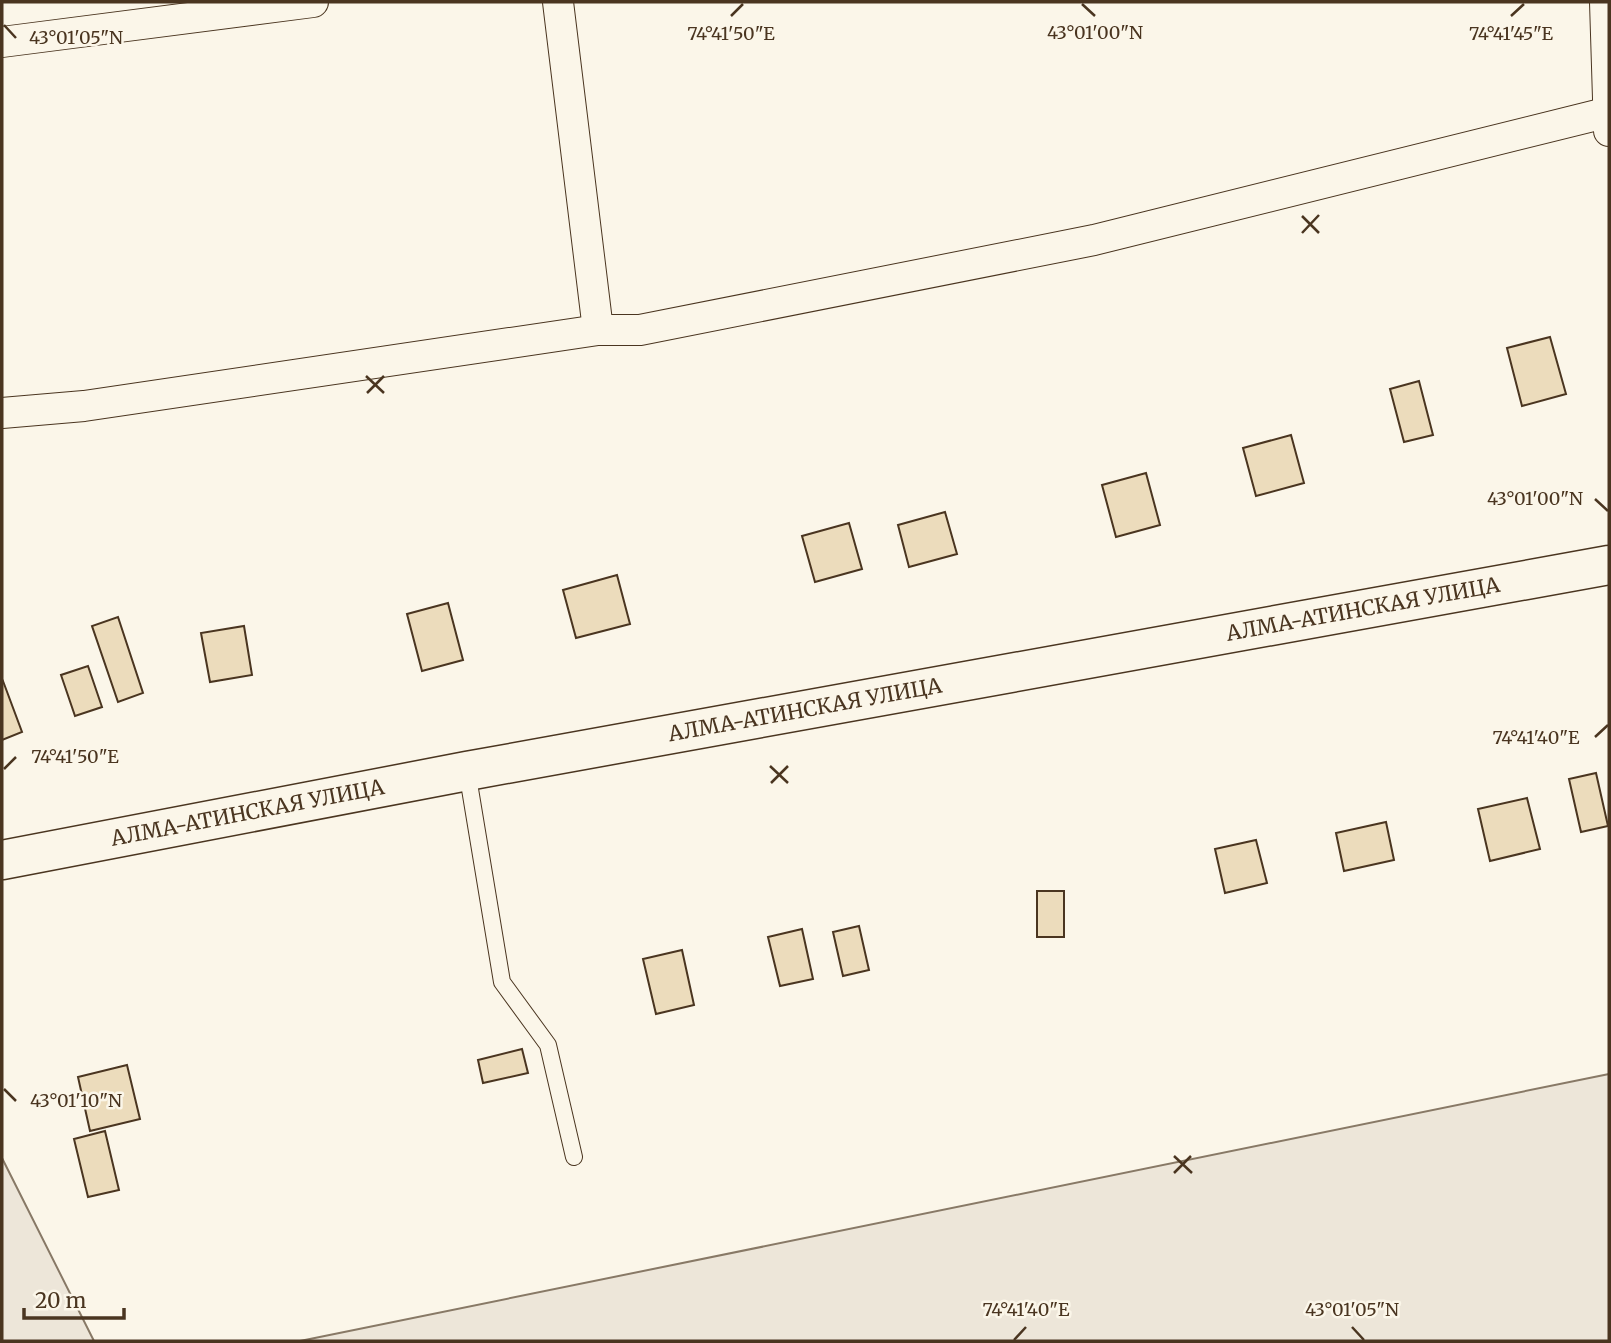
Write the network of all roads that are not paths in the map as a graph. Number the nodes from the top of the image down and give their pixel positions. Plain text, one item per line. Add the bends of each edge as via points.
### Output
1 (313, 2) edge
2 (558, 2) edge
3 (1605, 2) edge
4 (2, 42) edge
5 (1609, 112) edge
6 (1609, 131) edge
7 (598, 330) junction
8 (2, 413) edge
9 (1609, 565) edge
10 (467, 771) junction
11 (2, 860) edge
12 (574, 1157) dead end

1 - 4 street
2 - 7 street
3 - 5 street
5 - 6 street
5 - 7 street via 1094,240 640,330
7 - 8 street via 84,407
9 - 10 highway, АЛМА-АТИНСКАЯ УЛИЦА
10 - 11 highway, АЛМА-АТИНСКАЯ УЛИЦА
10 - 12 lane via 502,982 548,1045

